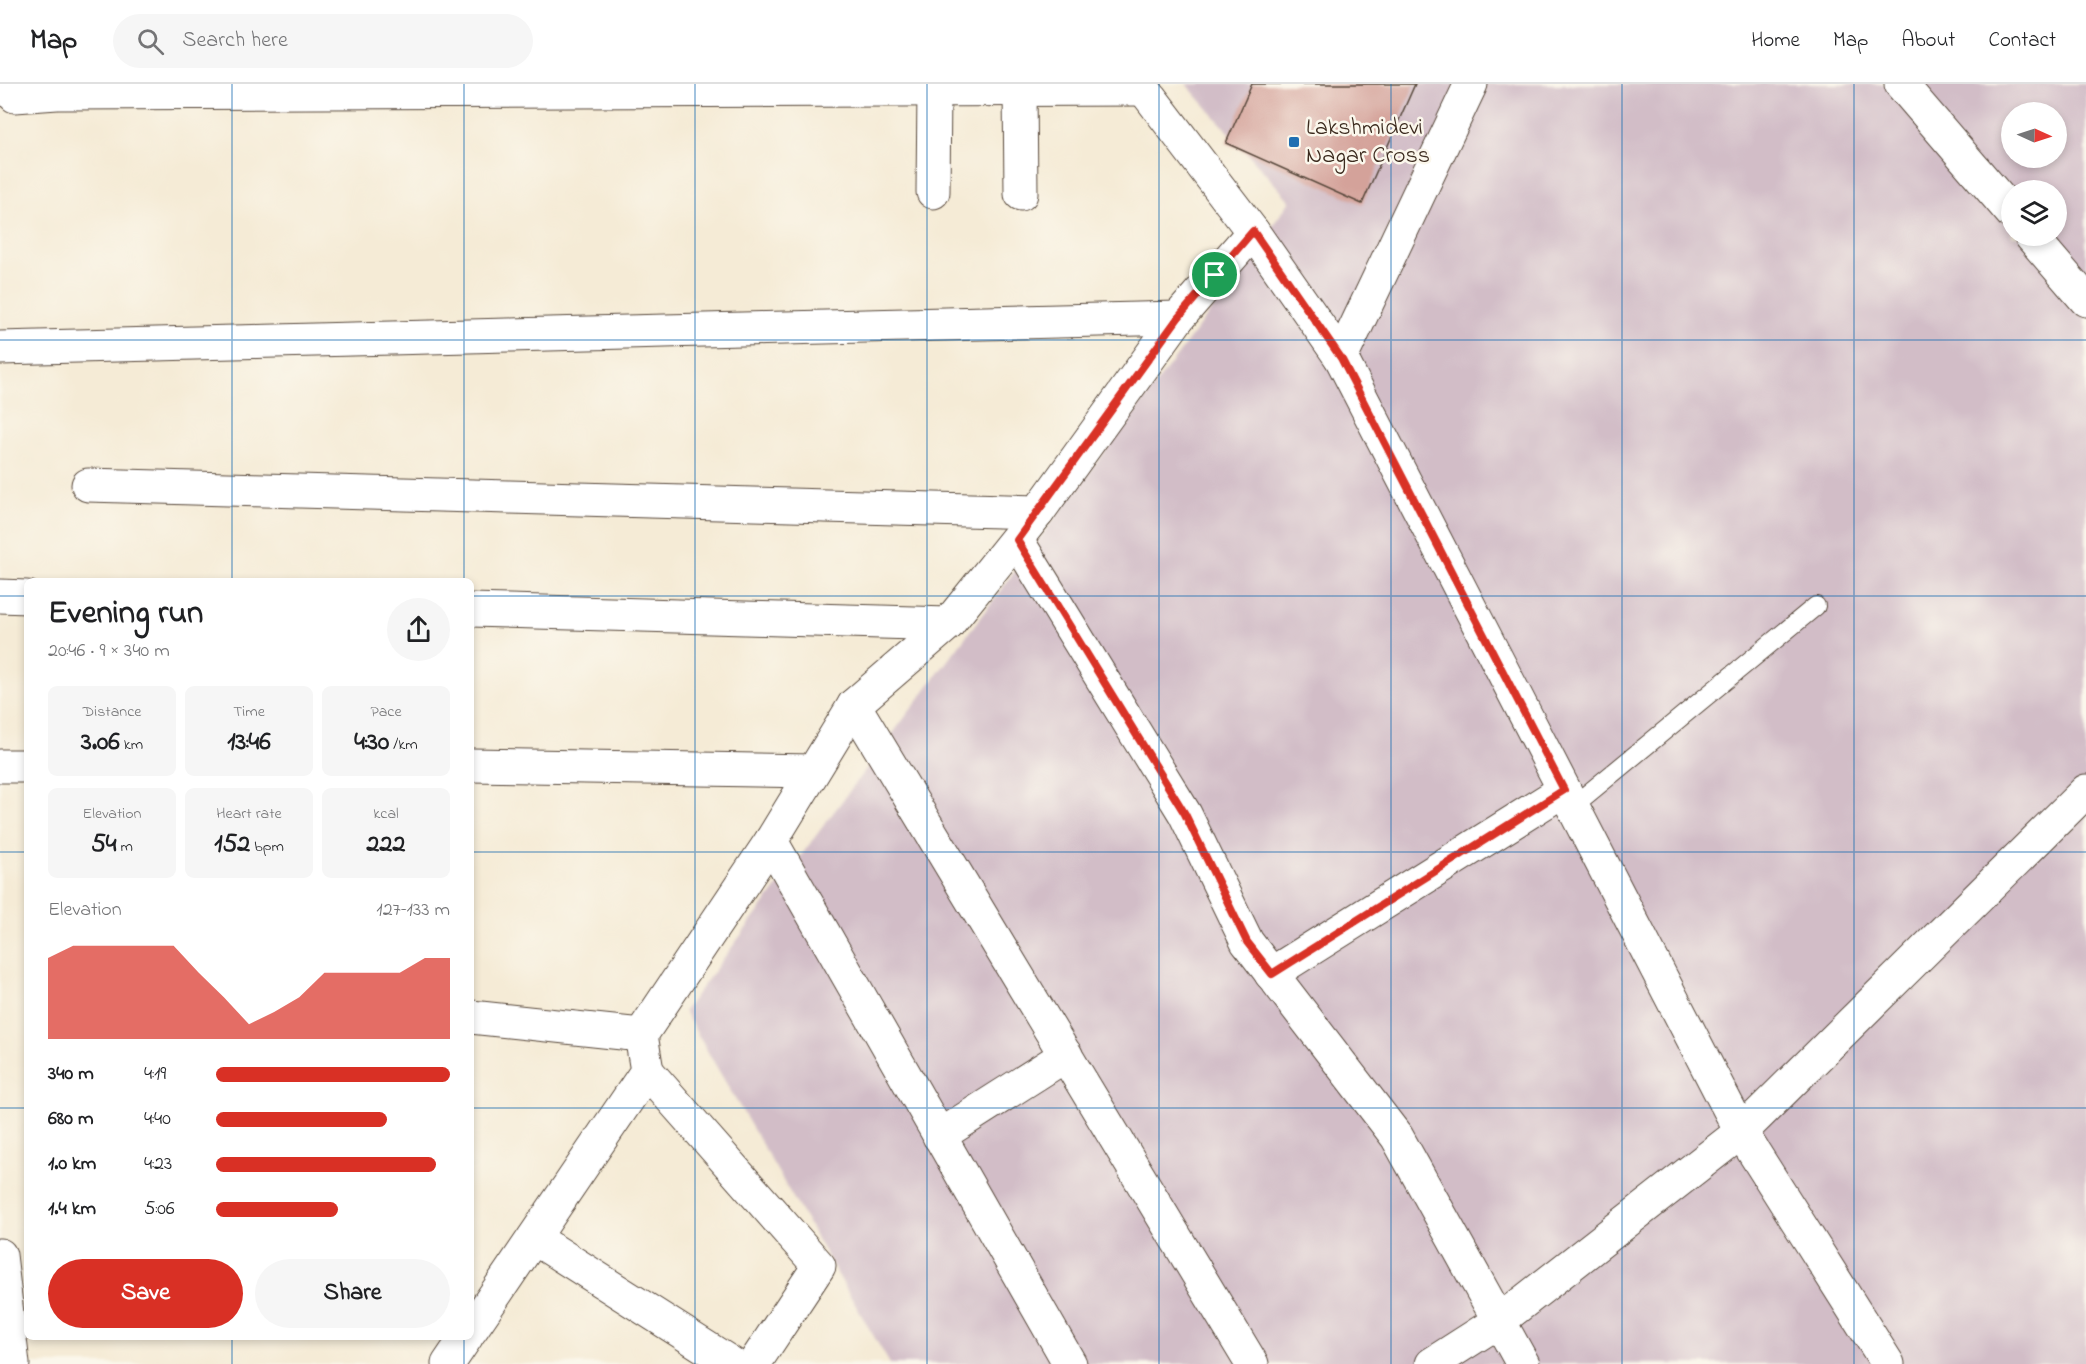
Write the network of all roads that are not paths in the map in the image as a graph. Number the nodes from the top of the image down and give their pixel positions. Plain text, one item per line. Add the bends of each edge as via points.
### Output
1 (14, 84) edge
2 (1471, 84) edge
3 (1901, 84) edge
4 (1142, 86) edge
5 (178, 88) edge
6 (945, 88) edge
7 (1020, 89) junction
8 (933, 192) dead end
9 (1021, 194) dead end
10 (2001, 200) edge
11 (1253, 231) junction
12 (2040, 246) edge
13 (2086, 300) edge
14 (1178, 318) junction
15 (0, 348) edge
16 (1341, 358) junction
17 (88, 485) dead end
18 (1038, 512) junction
19 (1017, 540) junction
20 (0, 596) edge
21 (24, 597) edge
22 (1816, 606) dead end
23 (474, 610) edge
24 (948, 624) junction
25 (854, 705) junction
26 (474, 765) edge
27 (0, 766) edge
28 (24, 766) edge
29 (813, 771) junction
30 (2086, 791) edge
31 (1568, 798) junction
32 (771, 841) junction
33 (1272, 974) junction
34 (474, 1017) edge
35 (641, 1035) junction
36 (1066, 1055) junction
37 (647, 1071) junction
38 (1742, 1132) junction
39 (939, 1136) junction
40 (534, 1238) junction
41 (0, 1255) edge
42 (1500, 1321) junction
43 (474, 1326) edge
44 (464, 1340) edge
45 (13, 1364) edge
46 (448, 1364) edge
47 (732, 1364) edge
48 (753, 1364) edge
49 (1070, 1364) edge
50 (1252, 1364) edge
51 (1432, 1364) edge
52 (1523, 1364) edge
53 (1888, 1364) edge

1 - 5 street via 15,96
2 - 16 street
3 - 10 street
4 - 7 street
4 - 11 street
5 - 6 street
6 - 7 street
6 - 8 street
7 - 9 street
11 - 14 street
11 - 16 street
12 - 13 street
14 - 15 street
14 - 18 street
16 - 31 street
17 - 18 street
18 - 19 street
19 - 24 street
19 - 33 street via 1185,814 1247,942
20 - 21 street
22 - 31 lane
23 - 24 street
24 - 25 street
25 - 29 street
25 - 36 street
26 - 29 street
27 - 28 street
29 - 32 street
30 - 38 street
31 - 33 street
31 - 38 street
32 - 35 street
32 - 39 street
33 - 42 street via 1397,1137
34 - 35 street
35 - 37 street
36 - 39 street
36 - 50 street
37 - 40 street
37 - 48 street via 819,1266
38 - 42 street
38 - 53 street
39 - 49 street
40 - 43 street
40 - 47 street
41 - 45 street
42 - 51 street
42 - 52 street
44 - 46 street

